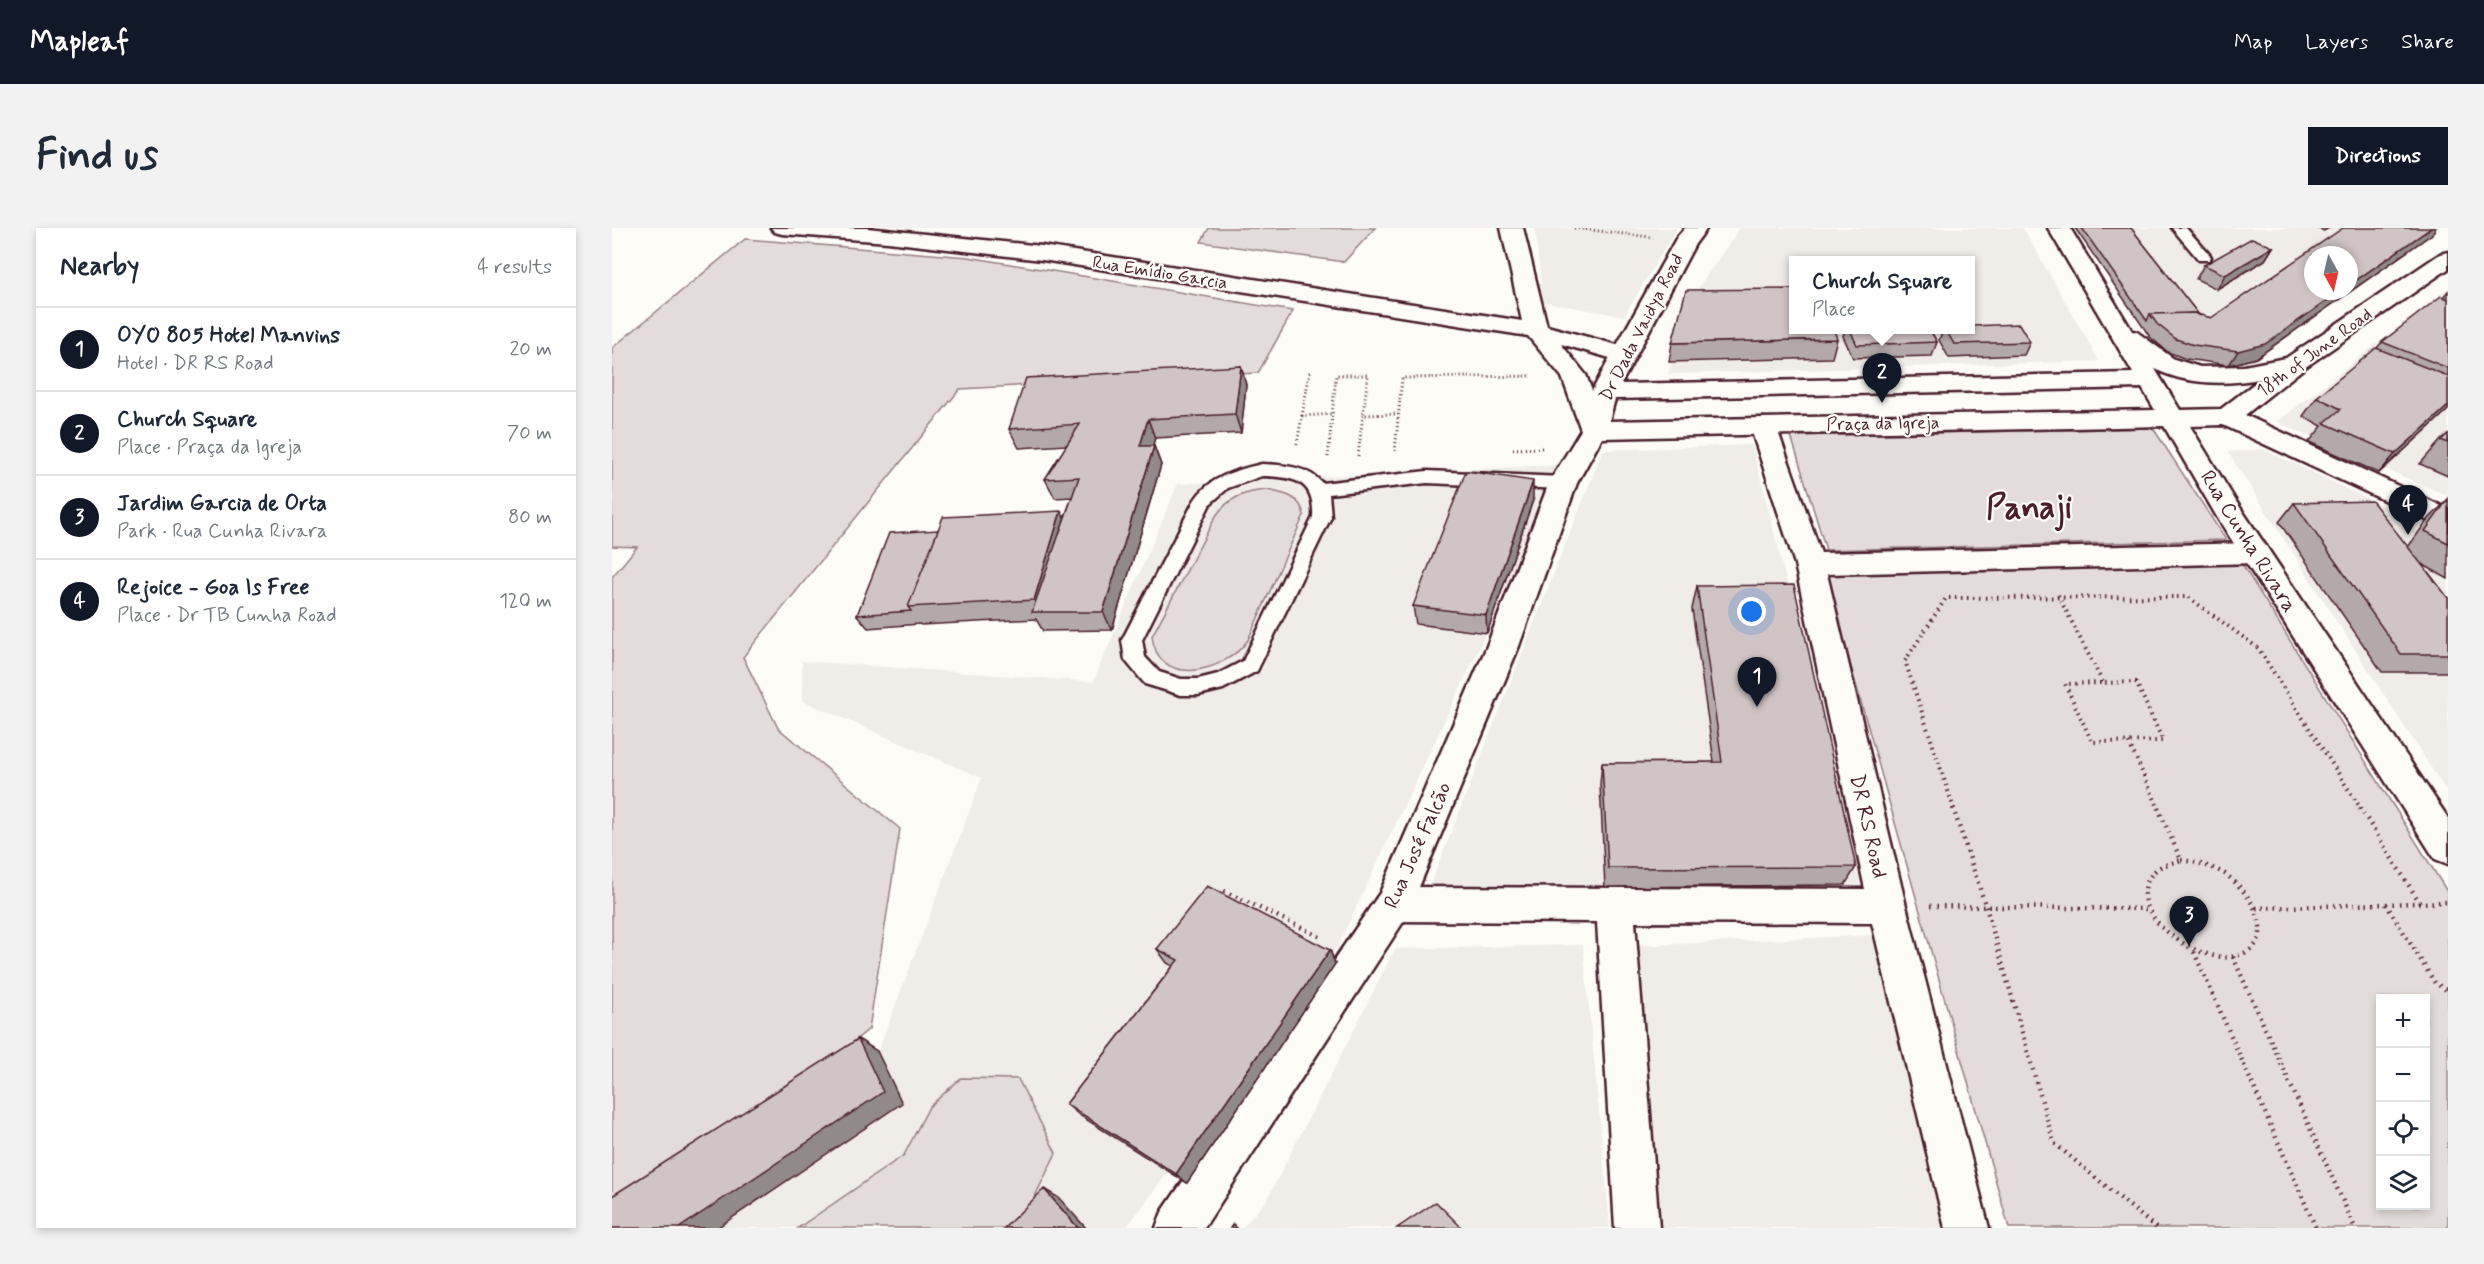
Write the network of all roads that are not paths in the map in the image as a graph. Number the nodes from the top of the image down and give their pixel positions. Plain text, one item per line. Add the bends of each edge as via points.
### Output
1 (782, 228) edge
2 (1512, 228) edge
3 (2059, 228) edge
4 (2179, 228) edge
5 (1691, 235) edge
6 (2204, 257) dead end
7 (2448, 259) edge
8 (2117, 327) junction
9 (1536, 330) junction
10 (1625, 355) junction
11 (2295, 363) junction
12 (2148, 380) junction
13 (1604, 392) junction
14 (2172, 416) junction
15 (2227, 417) junction
16 (1763, 426) junction
17 (1588, 439) junction
18 (1563, 483) junction
19 (1319, 489) junction
20 (2448, 520) edge
21 (2256, 554) junction
22 (1810, 564) junction
23 (2448, 848) edge
24 (1394, 904) junction
25 (1615, 905) junction
26 (1887, 906) junction
27 (1178, 1228) edge
28 (1637, 1228) edge
29 (1967, 1228) edge

1 - 9 street, Rua Emídio Garcia via 1042,254
2 - 9 street
3 - 8 street, Rua Cunha Rivara
4 - 6 lane
5 - 10 street, Dr Dada Vaidya Road
7 - 11 street, 18th of June Road
8 - 11 street via 2170,366 2214,376 2254,373
8 - 12 street, Rua Cunha Rivara
9 - 10 street, Rua Emídio Garcia
9 - 17 street via 1574,375
10 - 13 street, Dr Dada Vaidya Road
11 - 15 street, 18th of June Road
12 - 13 street, Praça da Igreja
12 - 14 street, Rua Cunha Rivara
13 - 17 street, Dr Dada Vaidya Road
14 - 15 street
14 - 16 street, Praça da Igreja
14 - 21 street, Rua Cunha Rivara
15 - 20 street
16 - 17 street, Praça da Igreja
16 - 22 street, DR RS Road
17 - 18 street, Rua José Falcão
18 - 19 lane via 1427,477
18 - 24 street, Rua José Falcão via 1503,646
19 - 19 lane via 1324,502 1322,518 1250,666 1223,681 1198,687 1181,687 1152,678 1135,660 1132,640 1211,491 1241,474 1262,470 1301,475
21 - 22 street
21 - 23 street, Rua Cunha Rivara
22 - 26 street, DR RS Road
24 - 25 street
24 - 27 street, Rua José Falcão
25 - 26 street
25 - 28 street
26 - 29 street, DR RS Road

